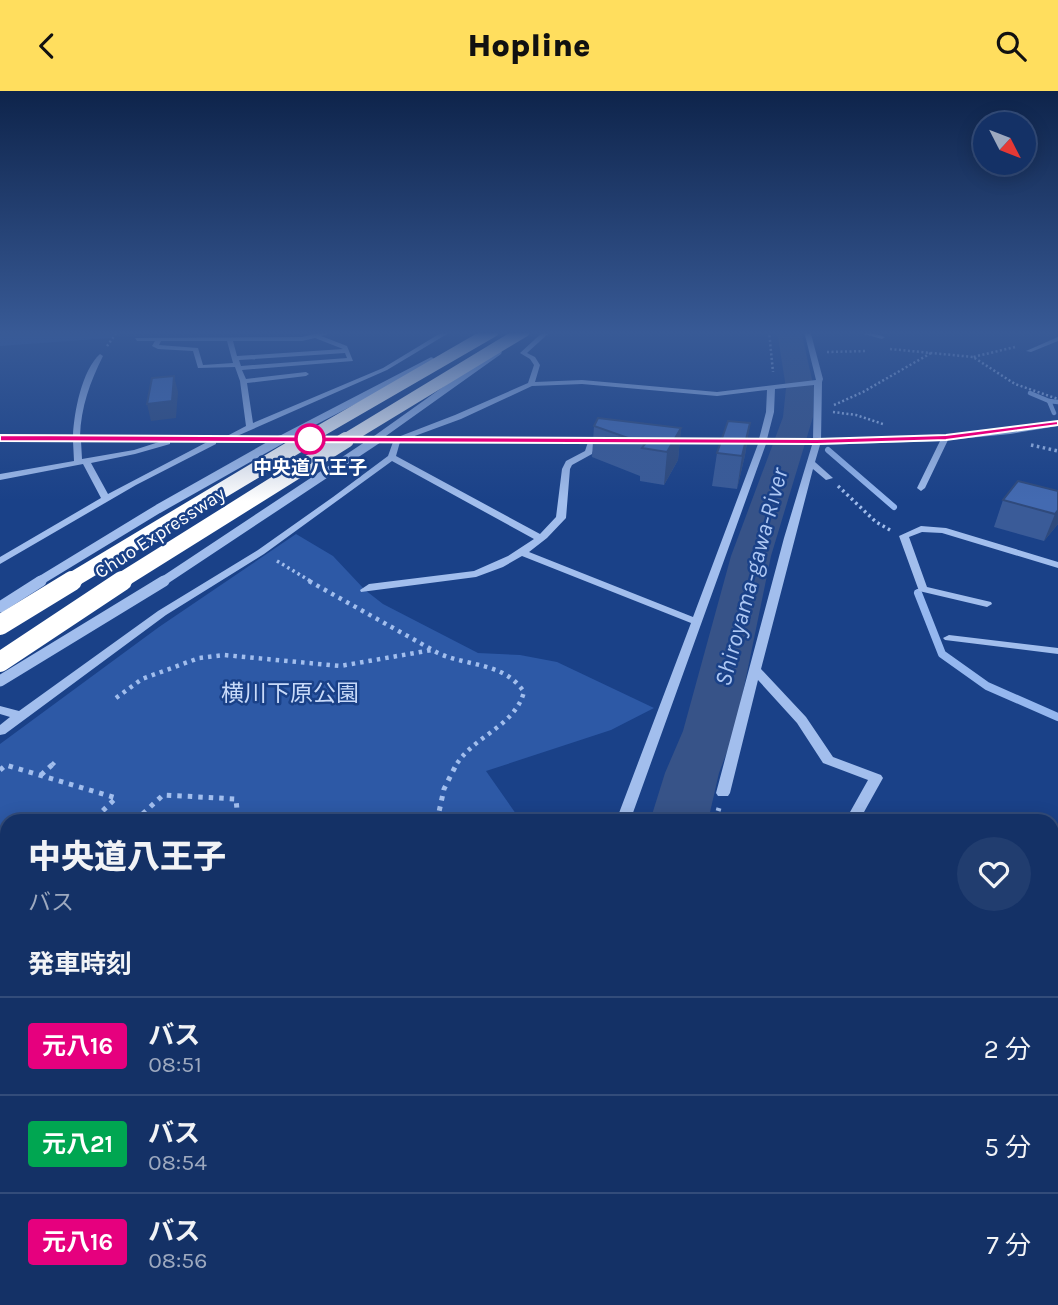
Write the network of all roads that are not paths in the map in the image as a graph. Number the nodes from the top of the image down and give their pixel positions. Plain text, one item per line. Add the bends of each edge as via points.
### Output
1 (775, 387) edge
2 (84, 388) edge
3 (244, 388) edge
4 (340, 388) edge
5 (383, 388) edge
6 (395, 388) edge
7 (431, 388) edge
8 (449, 388) edge
9 (523, 388) edge
10 (646, 388) edge
11 (770, 388) edge
12 (816, 388) edge
13 (1058, 424) edge
14 (250, 426) junction
15 (946, 437) junction
16 (0, 438) edge
17 (75, 438) junction
18 (176, 439) junction
19 (224, 439) junction
20 (397, 440) junction
21 (593, 440) junction
22 (619, 440) edge
23 (658, 440) edge
24 (766, 441) junction
25 (813, 442) junction
26 (392, 457) junction
27 (82, 462) junction
28 (811, 462) junction
29 (0, 477) edge
30 (829, 478) road end
31 (921, 488) dead end
32 (106, 499) junction
33 (539, 538) junction
34 (521, 552) junction
35 (0, 561) edge
36 (1058, 565) edge
37 (365, 590) dead end
38 (988, 604) dead end
39 (0, 607) edge
40 (698, 622) junction
41 (0, 625) edge
42 (949, 638) dead end
43 (1058, 651) edge
44 (0, 662) edge
45 (756, 670) junction
46 (0, 681) edge
47 (0, 710) edge
48 (20, 716) junction
49 (0, 731) edge
50 (723, 793) dead end
51 (626, 814) edge
52 (856, 814) edge

1 - 24 street
2 - 17 street
3 - 14 street
4 - 14 street
5 - 39 street, bridge via 241,461
6 - 41 highway, Chuo Expressway, bridge
7 - 44 highway, Chuo Expressway, bridge via 260,491
8 - 46 street, bridge via 180,571
9 - 20 street
10 - 11 street via 717,394
12 - 25 street via 822,411
13 - 15 street
14 - 19 street
15 - 25 street
15 - 31 street
16 - 17 street
17 - 18 street
17 - 27 street
18 - 19 street
18 - 27 street
19 - 20 street
19 - 32 street via 201,446
20 - 21 street
20 - 26 street
21 - 22 street
21 - 33 street via 589,452 569,463 561,518
23 - 24 street
24 - 25 street
24 - 40 street
25 - 28 street
26 - 33 street
26 - 48 street
27 - 29 street
27 - 32 street
28 - 30 street
28 - 45 street
32 - 35 street
33 - 34 street
34 - 37 street via 476,574
34 - 40 street
36 - 38 street via 943,530 921,529 904,537 923,589
40 - 51 street
42 - 43 street
45 - 50 street
45 - 52 street via 802,720 828,760 876,778
47 - 48 street
48 - 49 street

